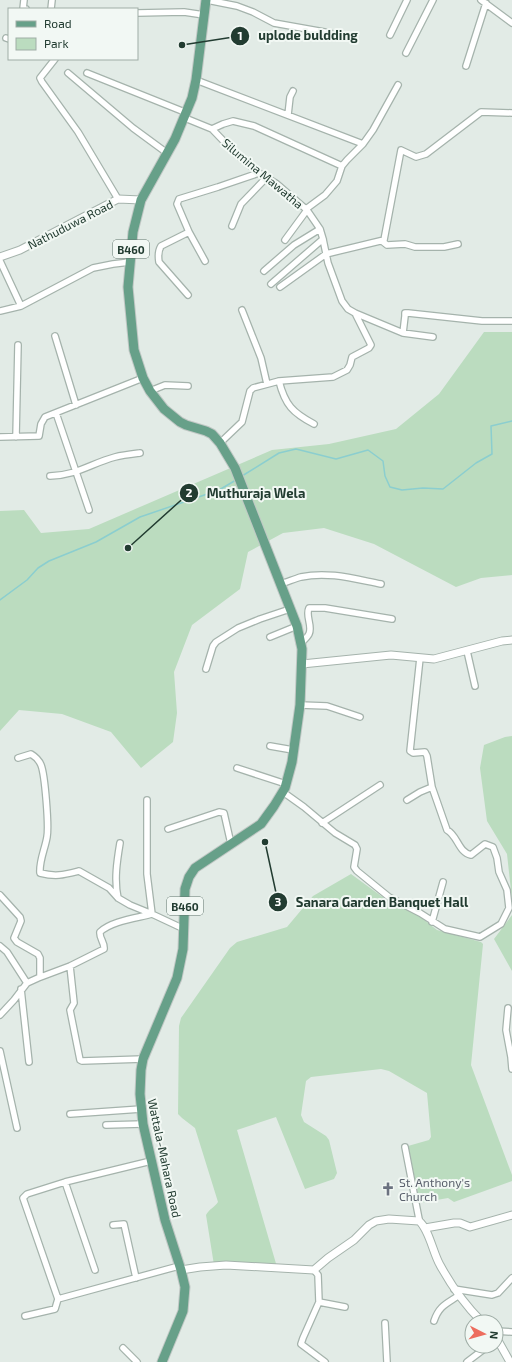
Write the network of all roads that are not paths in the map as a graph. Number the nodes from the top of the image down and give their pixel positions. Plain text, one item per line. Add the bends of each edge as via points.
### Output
1 (207, 0) edge
2 (407, 0) edge
3 (433, 0) edge
4 (483, 1) edge
5 (138, 13) edge
6 (204, 15) junction
7 (512, 23) edge
8 (330, 33) dead end
9 (390, 35) dead end
10 (406, 53) dead end
11 (54, 60) edge
12 (466, 66) dead end
13 (68, 73) dead end
14 (87, 73) dead end
15 (196, 80) junction
16 (398, 85) dead end
17 (293, 91) dead end
18 (512, 113) edge
19 (288, 115) junction
20 (186, 116) junction
21 (212, 130) junction
22 (363, 144) junction
23 (167, 153) junction
24 (342, 166) junction
25 (259, 173) junction
26 (266, 178) junction
27 (118, 199) junction
28 (141, 200) junction
29 (306, 210) junction
30 (232, 226) dead end
31 (320, 229) junction
32 (189, 232) junction
33 (323, 238) junction
34 (285, 240) dead end
35 (382, 241) junction
36 (458, 244) dead end
37 (326, 254) junction
38 (0, 257) edge
39 (0, 261) edge
40 (205, 261) dead end
41 (130, 262) junction
42 (264, 271) dead end
43 (271, 284) dead end
44 (280, 287) dead end
45 (188, 295) dead end
46 (21, 306) junction
47 (242, 310) dead end
48 (0, 311) edge
49 (355, 313) junction
50 (512, 320) edge
51 (403, 333) junction
52 (55, 336) dead end
53 (434, 337) dead end
54 (18, 345) dead end
55 (143, 378) junction
56 (279, 381) junction
57 (267, 384) junction
58 (188, 386) dead end
59 (150, 391) junction
60 (76, 405) junction
61 (56, 413) junction
62 (314, 424) dead end
63 (0, 437) edge
64 (16, 437) junction
65 (220, 442) junction
66 (140, 453) dead end
67 (76, 472) junction
68 (50, 476) dead end
69 (90, 510) dead end
70 (280, 584) junction
71 (381, 584) dead end
72 (290, 609) junction
73 (392, 619) dead end
74 (297, 626) junction
75 (270, 637) dead end
76 (512, 640) edge
77 (300, 644) junction
78 (467, 651) junction
79 (420, 658) junction
80 (302, 664) junction
81 (206, 669) dead end
82 (475, 686) dead end
83 (300, 705) junction
84 (360, 717) dead end
85 (270, 746) dead end
86 (293, 750) junction
87 (18, 758) dead end
88 (237, 768) dead end
89 (380, 785) dead end
90 (432, 787) junction
91 (284, 788) junction
92 (147, 800) dead end
93 (407, 800) dead end
94 (322, 823) junction
95 (168, 829) dead end
96 (120, 843) dead end
97 (231, 844) junction
98 (443, 882) dead end
99 (0, 895) edge
100 (118, 898) junction
101 (152, 914) junction
102 (432, 922) junction
103 (184, 930) junction
104 (0, 946) edge
105 (70, 966) junction
106 (40, 977) junction
107 (27, 983) junction
108 (21, 989) junction
109 (508, 1008) dead end
110 (0, 1015) edge
111 (0, 1052) edge
112 (143, 1059) junction
113 (29, 1062) dead end
114 (512, 1069) edge
115 (141, 1109) junction
116 (70, 1114) dead end
117 (143, 1124) junction
118 (106, 1125) dead end
119 (17, 1128) dead end
120 (405, 1148) dead end
121 (151, 1161) junction
122 (65, 1182) junction
123 (512, 1215) edge
124 (418, 1221) junction
125 (113, 1225) dead end
126 (424, 1228) junction
127 (180, 1268) junction
128 (95, 1270) dead end
129 (314, 1270) junction
130 (136, 1278) junction
131 (512, 1278) edge
132 (454, 1290) junction
133 (458, 1296) junction
134 (58, 1299) junction
135 (319, 1302) junction
136 (345, 1307) dead end
137 (475, 1314) edge
138 (24, 1316) dead end
139 (434, 1321) dead end
140 (385, 1323) dead end
141 (124, 1348) dead end
142 (504, 1351) edge
143 (478, 1354) edge
144 (137, 1362) edge
145 (162, 1362) edge
146 (325, 1362) edge
147 (387, 1362) edge
148 (467, 1362) edge
149 (510, 1362) edge

1 - 6 main road, Wattala-Mahara Road / B460
1 - 8 street via 253,12 274,24
2 - 9 street
3 - 10 street
4 - 7 street
4 - 12 street
5 - 6 street via 184,12
6 - 15 main road, Wattala-Mahara Road / B460
11 - 27 street via 40,78 78,132
13 - 23 street
14 - 20 street, Silumina Mawatha
15 - 19 street
15 - 20 main road, Wattala-Mahara Road / B460
16 - 22 street
17 - 19 street
18 - 35 street via 481,112 426,154 416,157 401,150
19 - 22 street
20 - 21 street, Silumina Mawatha
20 - 23 main road, Wattala-Mahara Road / B460
21 - 24 street via 233,122 254,126
21 - 25 street, Silumina Mawatha
22 - 24 street
23 - 28 main road, Wattala-Mahara Road / B460
24 - 29 street via 337,181 325,195
25 - 26 street, Silumina Mawatha
25 - 32 street via 179,199 177,204
26 - 29 street, Silumina Mawatha via 277,184
26 - 30 street via 241,204
27 - 28 street, Nathuduwa Road
27 - 38 street, Nathuduwa Road via 20,250
28 - 41 main road, Wattala-Mahara Road / B460 via 133,232
29 - 31 street, Silumina Mawatha
29 - 34 street
31 - 33 street, Silumina Mawatha
31 - 42 street via 294,245
32 - 40 street
32 - 45 street via 161,246 158,257 159,262
33 - 37 street, Silumina Mawatha
33 - 43 street
35 - 36 street via 387,245 405,244 415,247 444,247
35 - 37 street
37 - 44 street
37 - 49 street, Silumina Mawatha via 342,301
39 - 46 street
41 - 46 street via 93,268
41 - 55 main road, Wattala-Mahara Road / B460 via 128,287 134,350
46 - 48 street
47 - 57 street via 261,358
49 - 51 street
49 - 56 street, Silumina Mawatha via 370,345 352,357 347,370 333,377
50 - 51 street via 482,321 408,313 405,314
51 - 53 street
52 - 60 street
54 - 64 street
55 - 59 main road, Wattala-Mahara Road / B460
55 - 60 street
56 - 57 street, Silumina Mawatha
56 - 62 street via 290,407 299,416
57 - 65 street, Silumina Mawatha via 250,391 242,422
58 - 59 street via 165,385
59 - 65 main road, Wattala-Mahara Road / B460 via 173,418 212,434
60 - 61 street
61 - 64 street via 45,417 39,436
61 - 67 street
63 - 64 street
65 - 70 main road, Wattala-Mahara Road / B460 via 235,468
66 - 67 street via 115,457
67 - 68 street
67 - 69 street
70 - 71 street via 301,577 331,575
70 - 72 main road, Wattala-Mahara Road / B460
72 - 74 main road, Wattala-Mahara Road / B460
72 - 81 street via 238,628 216,642
73 - 77 street via 325,608 309,608 309,634
74 - 75 street
74 - 77 main road, Wattala-Mahara Road / B460
76 - 78 street
77 - 80 main road, Wattala-Mahara Road / B460
78 - 79 street via 434,659
78 - 82 street
79 - 80 street via 391,655
79 - 90 street via 410,751 425,752
80 - 83 main road, Wattala-Mahara Road / B460
83 - 84 street via 327,706
83 - 86 main road, Wattala-Mahara Road / B460
85 - 86 street
86 - 91 main road, Wattala-Mahara Road / B460
87 - 100 street via 31,754 42,767 47,836 40,873 62,876 79,870 108,888
88 - 91 street
89 - 94 street
90 - 93 street
90 - 102 street via 448,830 453,833 466,854 471,855 485,844 493,846 499,872 507,890 509,908 501,924 480,937 445,929
91 - 94 street
91 - 97 main road, Wattala-Mahara Road / B460 via 261,824
92 - 101 street via 147,874
94 - 102 street via 355,845 356,871 389,897
95 - 97 street via 219,812 224,813
96 - 100 street via 116,868
97 - 103 main road, Wattala-Mahara Road / B460 via 195,868 189,877 185,889
98 - 102 street
99 - 106 street via 20,917 21,921 14,938 38,954
100 - 101 street
101 - 103 street
101 - 105 street via 103,929 100,935 104,949
103 - 112 main road, Wattala-Mahara Road / B460 via 177,978
104 - 107 street via 7,952
105 - 106 street
105 - 112 street via 74,1003 70,1010 80,1060
106 - 107 street
107 - 108 street
108 - 110 street
108 - 113 street
109 - 114 street via 506,1030
111 - 119 street
112 - 115 main road, Wattala-Mahara Road / B460
115 - 116 street
115 - 117 main road, Wattala-Mahara Road / B460
117 - 118 street
117 - 121 main road, Wattala-Mahara Road / B460
120 - 124 street
121 - 122 street
121 - 127 main road, Wattala-Mahara Road / B460
122 - 128 street
122 - 134 street via 27,1194 23,1198
123 - 126 street via 470,1227 454,1223
124 - 126 street
124 - 129 street via 376,1221
125 - 130 street via 124,1224
126 - 132 street
127 - 129 street via 226,1265
127 - 130 street
127 - 145 main road, Wattala-Mahara Road / B460 via 185,1287 183,1311
129 - 135 street via 318,1275
130 - 134 street
131 - 132 street via 498,1293 492,1295
132 - 133 street
133 - 137 street
133 - 139 street via 441,1307
134 - 138 street via 55,1309
135 - 136 street
135 - 146 street via 301,1344
140 - 147 street
141 - 144 street
142 - 149 street
143 - 148 street

